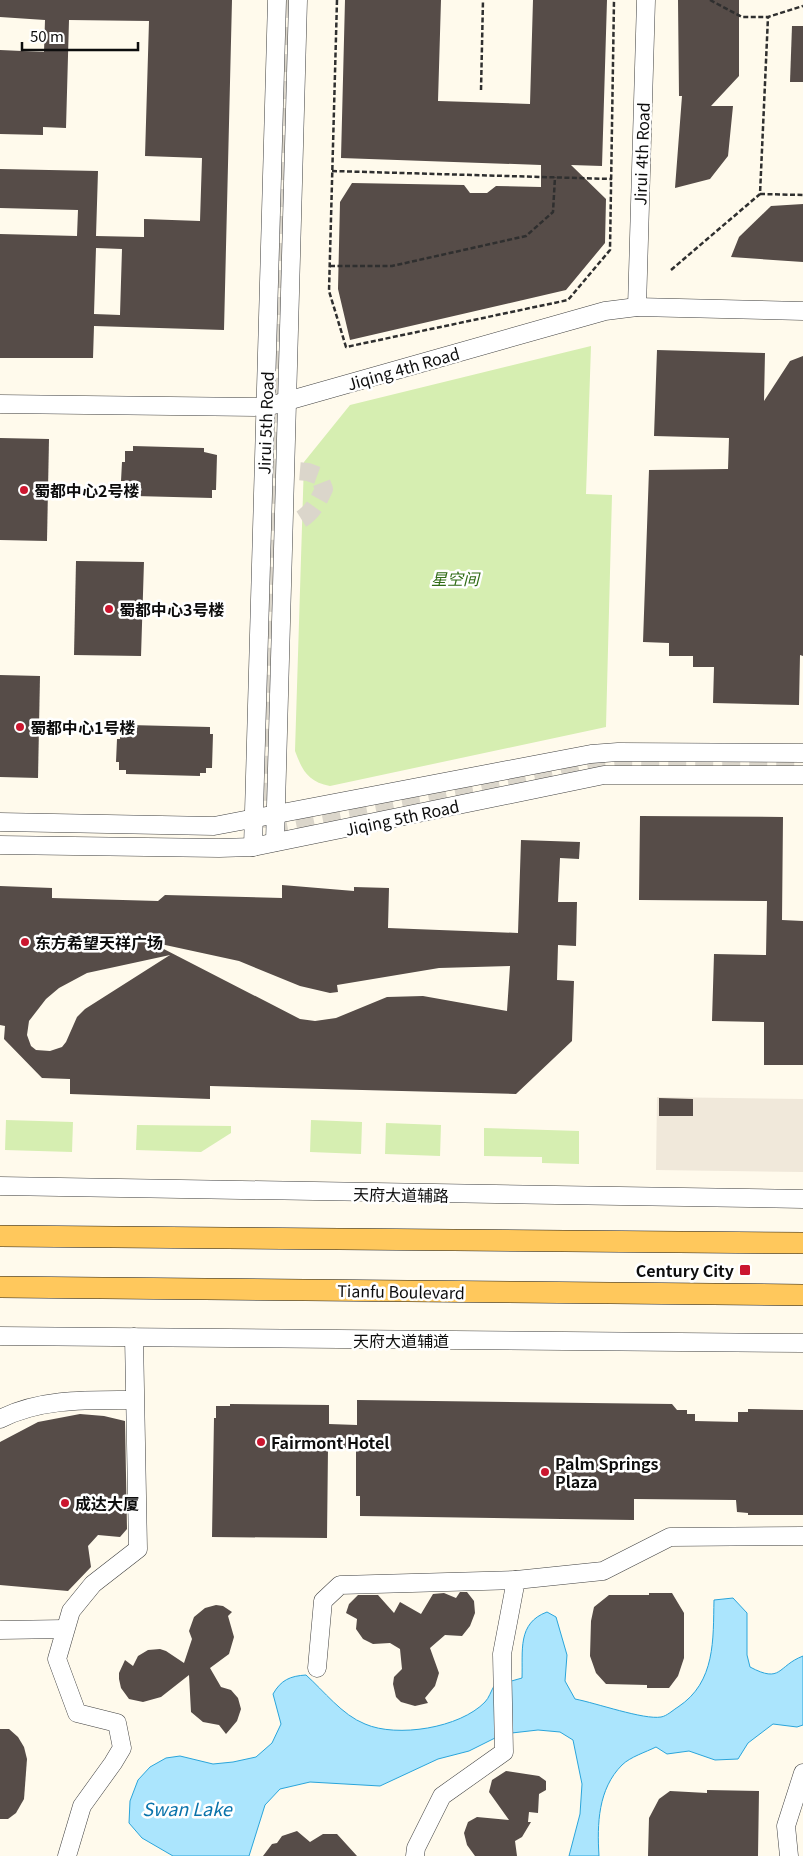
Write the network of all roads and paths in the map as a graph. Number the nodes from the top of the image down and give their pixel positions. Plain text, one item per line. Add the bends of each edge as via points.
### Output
1 (277, 0) edge
2 (298, 0) edge
3 (337, 0) edge
4 (483, 0) edge
5 (614, 0) edge
6 (646, 0) edge
7 (710, 0) edge
8 (803, 6) edge
9 (768, 17) junction
10 (481, 90) dead end
11 (332, 171) junction
12 (555, 177) junction
13 (612, 179) junction
14 (760, 194) junction
15 (803, 195) edge
16 (330, 266) junction
17 (670, 270) dead end
18 (637, 307) junction
19 (803, 311) edge
20 (287, 400) junction
21 (0, 404) edge
22 (266, 407) junction
23 (803, 754) edge
24 (803, 775) edge
25 (276, 815) junction
26 (254, 820) junction
27 (0, 822) edge
28 (275, 842) junction
29 (0, 845) edge
30 (253, 846) junction
31 (0, 1186) edge
32 (803, 1199) edge
33 (0, 1236) edge
34 (803, 1243) edge
35 (0, 1287) edge
36 (803, 1295) edge
37 (0, 1336) edge
38 (134, 1337) junction
39 (803, 1343) edge
40 (134, 1400) junction
41 (0, 1419) edge
42 (803, 1536) edge
43 (516, 1580) junction
44 (65, 1629) junction
45 (0, 1630) edge
46 (318, 1668) dead end
47 (803, 1773) edge
48 (67, 1856) edge
49 (415, 1856) edge
50 (789, 1856) edge

1 - 22 street, Jirui 5th Road
2 - 20 street, Jirui 5th Road
3 - 11 path
4 - 10 path
5 - 13 path
6 - 18 street, Jirui 4th Road
7 - 9 path via 742,16
8 - 9 path
9 - 14 path
11 - 12 path
11 - 16 path
12 - 13 path
12 - 16 path via 553,212 526,236 392,266
13 - 16 path via 610,250 568,300 346,347 329,291
14 - 15 path
14 - 17 path
18 - 19 street, Jiqing 4th Road
18 - 20 street, Jiqing 4th Road via 605,311
20 - 22 street, Jiqing 4th Road
20 - 25 street, Jirui 5th Road via 290,523
21 - 22 street, Jiqing 4th Road
22 - 26 street, Jirui 5th Road
23 - 25 street, Jiqing 5th Road via 591,754
24 - 28 street, Jiqing 5th Road via 604,775
25 - 26 street, Jiqing 5th Road
25 - 28 street, Jirui 5th Road
26 - 27 street, Jiqing 5th Road via 214,826
26 - 30 street, Jirui 5th Road
28 - 30 street, Jiqing 5th Road
29 - 30 street, Jiqing 5th Road
31 - 32 street, 天府大道辅路
33 - 34 main road
35 - 36 main road, Tianfu Boulevard
37 - 38 street, 天府大道辅道
38 - 39 street, 天府大道辅道
38 - 40 street
40 - 41 street via 47,1404 18,1410
40 - 44 street via 138,1549 93,1584 71,1611
42 - 43 street via 670,1537 603,1571
43 - 46 street via 340,1585 323,1601
43 - 49 street via 502,1654 504,1752 442,1796
44 - 45 street
44 - 48 street via 57,1659 77,1712 117,1723 122,1748 82,1806
47 - 50 street via 786,1826

